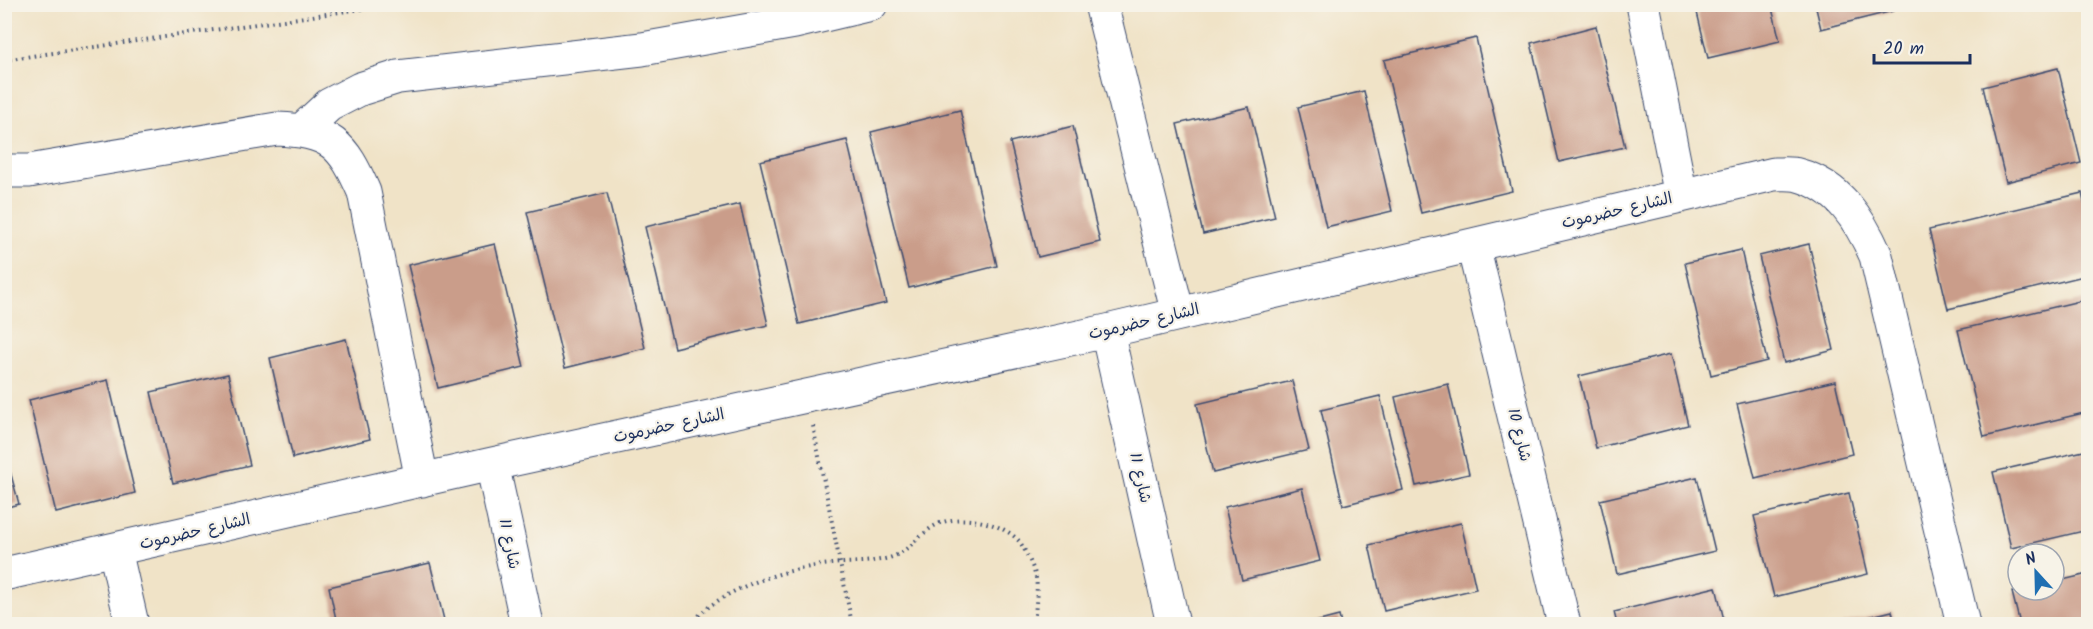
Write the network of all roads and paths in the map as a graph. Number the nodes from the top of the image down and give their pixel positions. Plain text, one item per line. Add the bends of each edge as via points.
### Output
1 (396, 4) edge
2 (871, 4) edge
3 (1101, 4) edge
4 (1643, 4) edge
5 (4, 60) edge
6 (302, 130) junction
7 (4, 171) edge
8 (1681, 196) junction
9 (1473, 245) junction
10 (1178, 314) junction
11 (1107, 331) junction
12 (807, 396) junction
13 (492, 464) junction
14 (422, 480) junction
15 (115, 550) junction
16 (841, 564) junction
17 (4, 574) edge
18 (132, 624) edge
19 (527, 624) edge
20 (690, 624) edge
21 (852, 624) edge
22 (1034, 624) edge
23 (1173, 624) edge
24 (1564, 624) edge
25 (1963, 624) edge

1 - 5 path
2 - 6 street via 795,22 642,48 398,77 360,89 329,105
3 - 10 street
4 - 8 street
6 - 7 street via 277,129 28,171
6 - 14 street via 327,138 341,148 364,192
8 - 9 street, الشارع حضرموت
8 - 25 street, الشارع حضرموت via 1774,174 1797,175 1818,183 1853,212 1876,256
9 - 10 street, الشارع حضرموت
9 - 24 street, شارع 10
10 - 11 street, الشارع حضرموت
11 - 12 street, الشارع حضرموت
11 - 23 street, شارع 11
12 - 13 street, الشارع حضرموت
12 - 16 path
13 - 14 street, الشارع حضرموت
13 - 19 street, شارع 11
14 - 15 street, الشارع حضرموت
15 - 17 street, الشارع حضرموت
15 - 18 street
16 - 20 path via 796,570 753,584 710,606
16 - 21 path
16 - 22 path via 890,558 910,548 942,522 969,519 992,524 1019,541 1036,576

